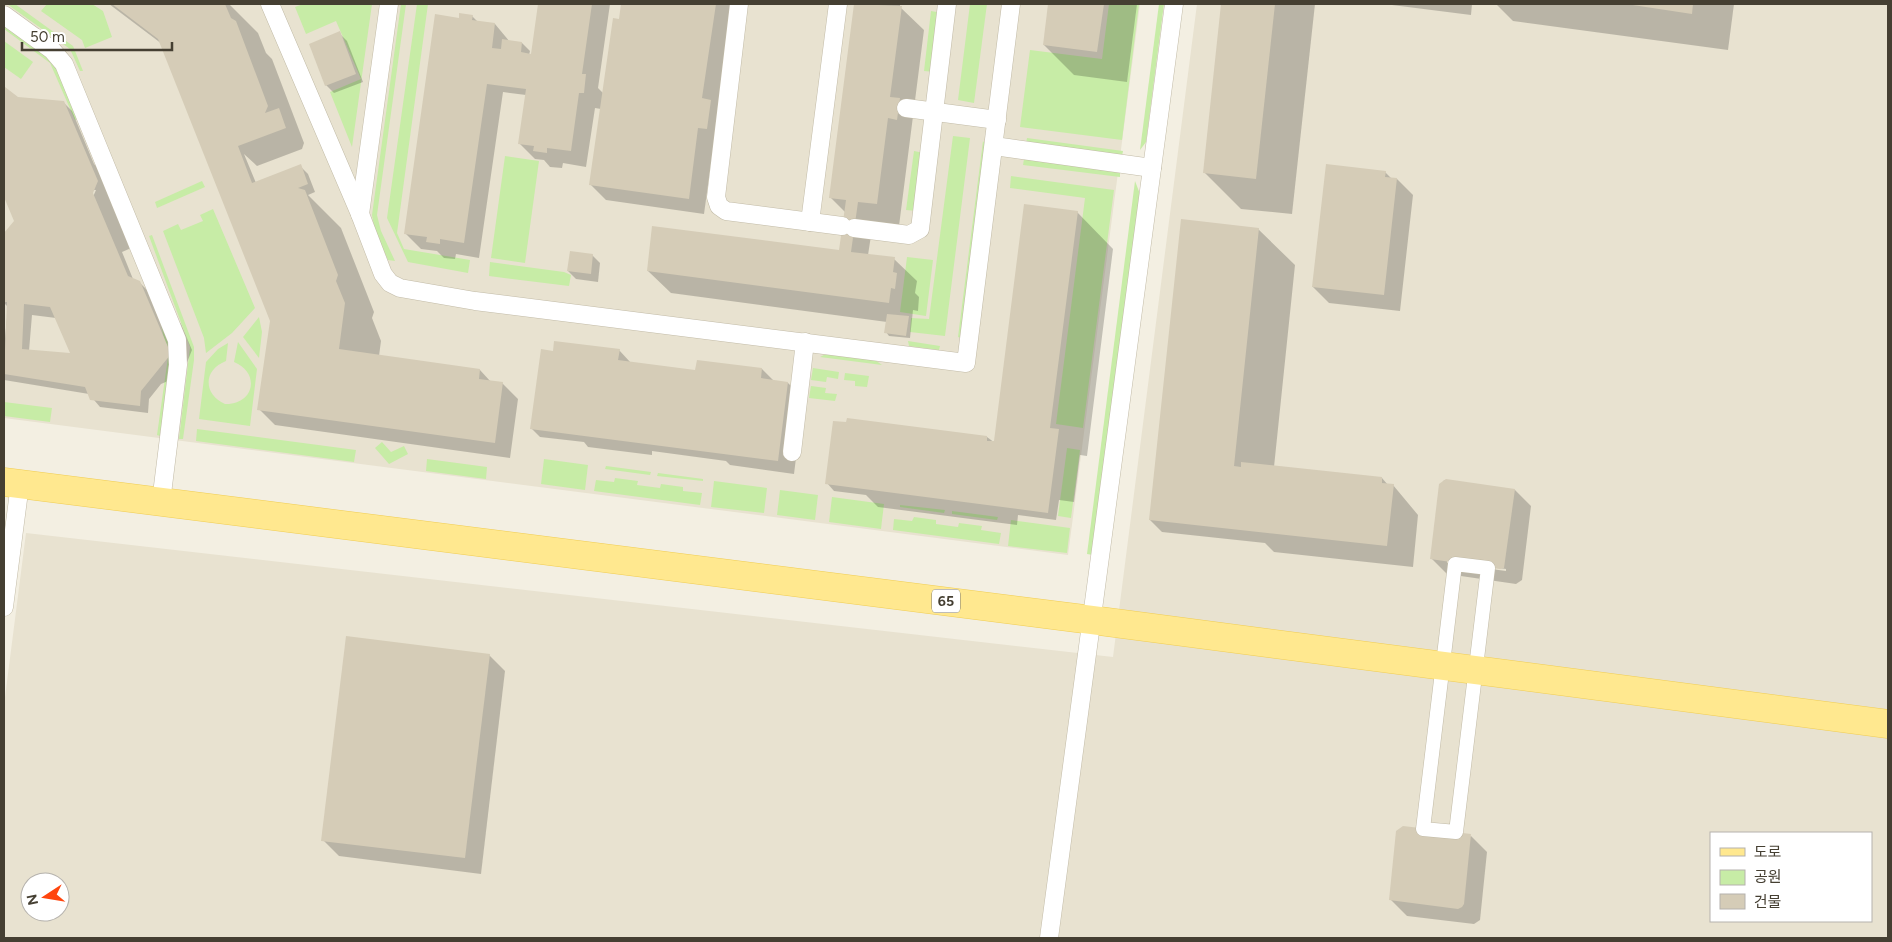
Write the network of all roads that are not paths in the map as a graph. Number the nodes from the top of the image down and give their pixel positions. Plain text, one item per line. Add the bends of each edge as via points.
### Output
1 (270, 4) edge
2 (389, 4) edge
3 (739, 4) edge
4 (838, 4) edge
5 (947, 4) edge
6 (1012, 4) edge
7 (1174, 4) edge
8 (4, 15) edge
9 (906, 108) dead end
10 (934, 112) junction
11 (997, 120) junction
12 (994, 146) junction
13 (1152, 168) junction
14 (360, 214) junction
15 (810, 222) junction
16 (805, 342) junction
17 (792, 452) dead end
18 (12, 483) edge
19 (161, 502) junction
20 (4, 607) edge
21 (1092, 620) junction
22 (1888, 724) edge
23 (1423, 828) joint
24 (1050, 938) edge

1 - 14 street
2 - 14 street
3 - 15 street via 716,197 719,206 726,210
4 - 15 street
5 - 10 street
6 - 11 street
7 - 13 street
8 - 19 street via 52,50 64,64 177,340 178,364
9 - 10 street
10 - 11 street
10 - 15 street via 920,229 909,235
11 - 12 street
12 - 13 street
12 - 16 street via 966,363
13 - 21 street
14 - 16 street via 383,274 400,288 475,301
16 - 17 street
18 - 19 main road, 65
18 - 20 street
19 - 21 main road, 65
21 - 22 main road, 65
21 - 24 street
23 - 23 street via 1456,832 1488,568 1455,564

